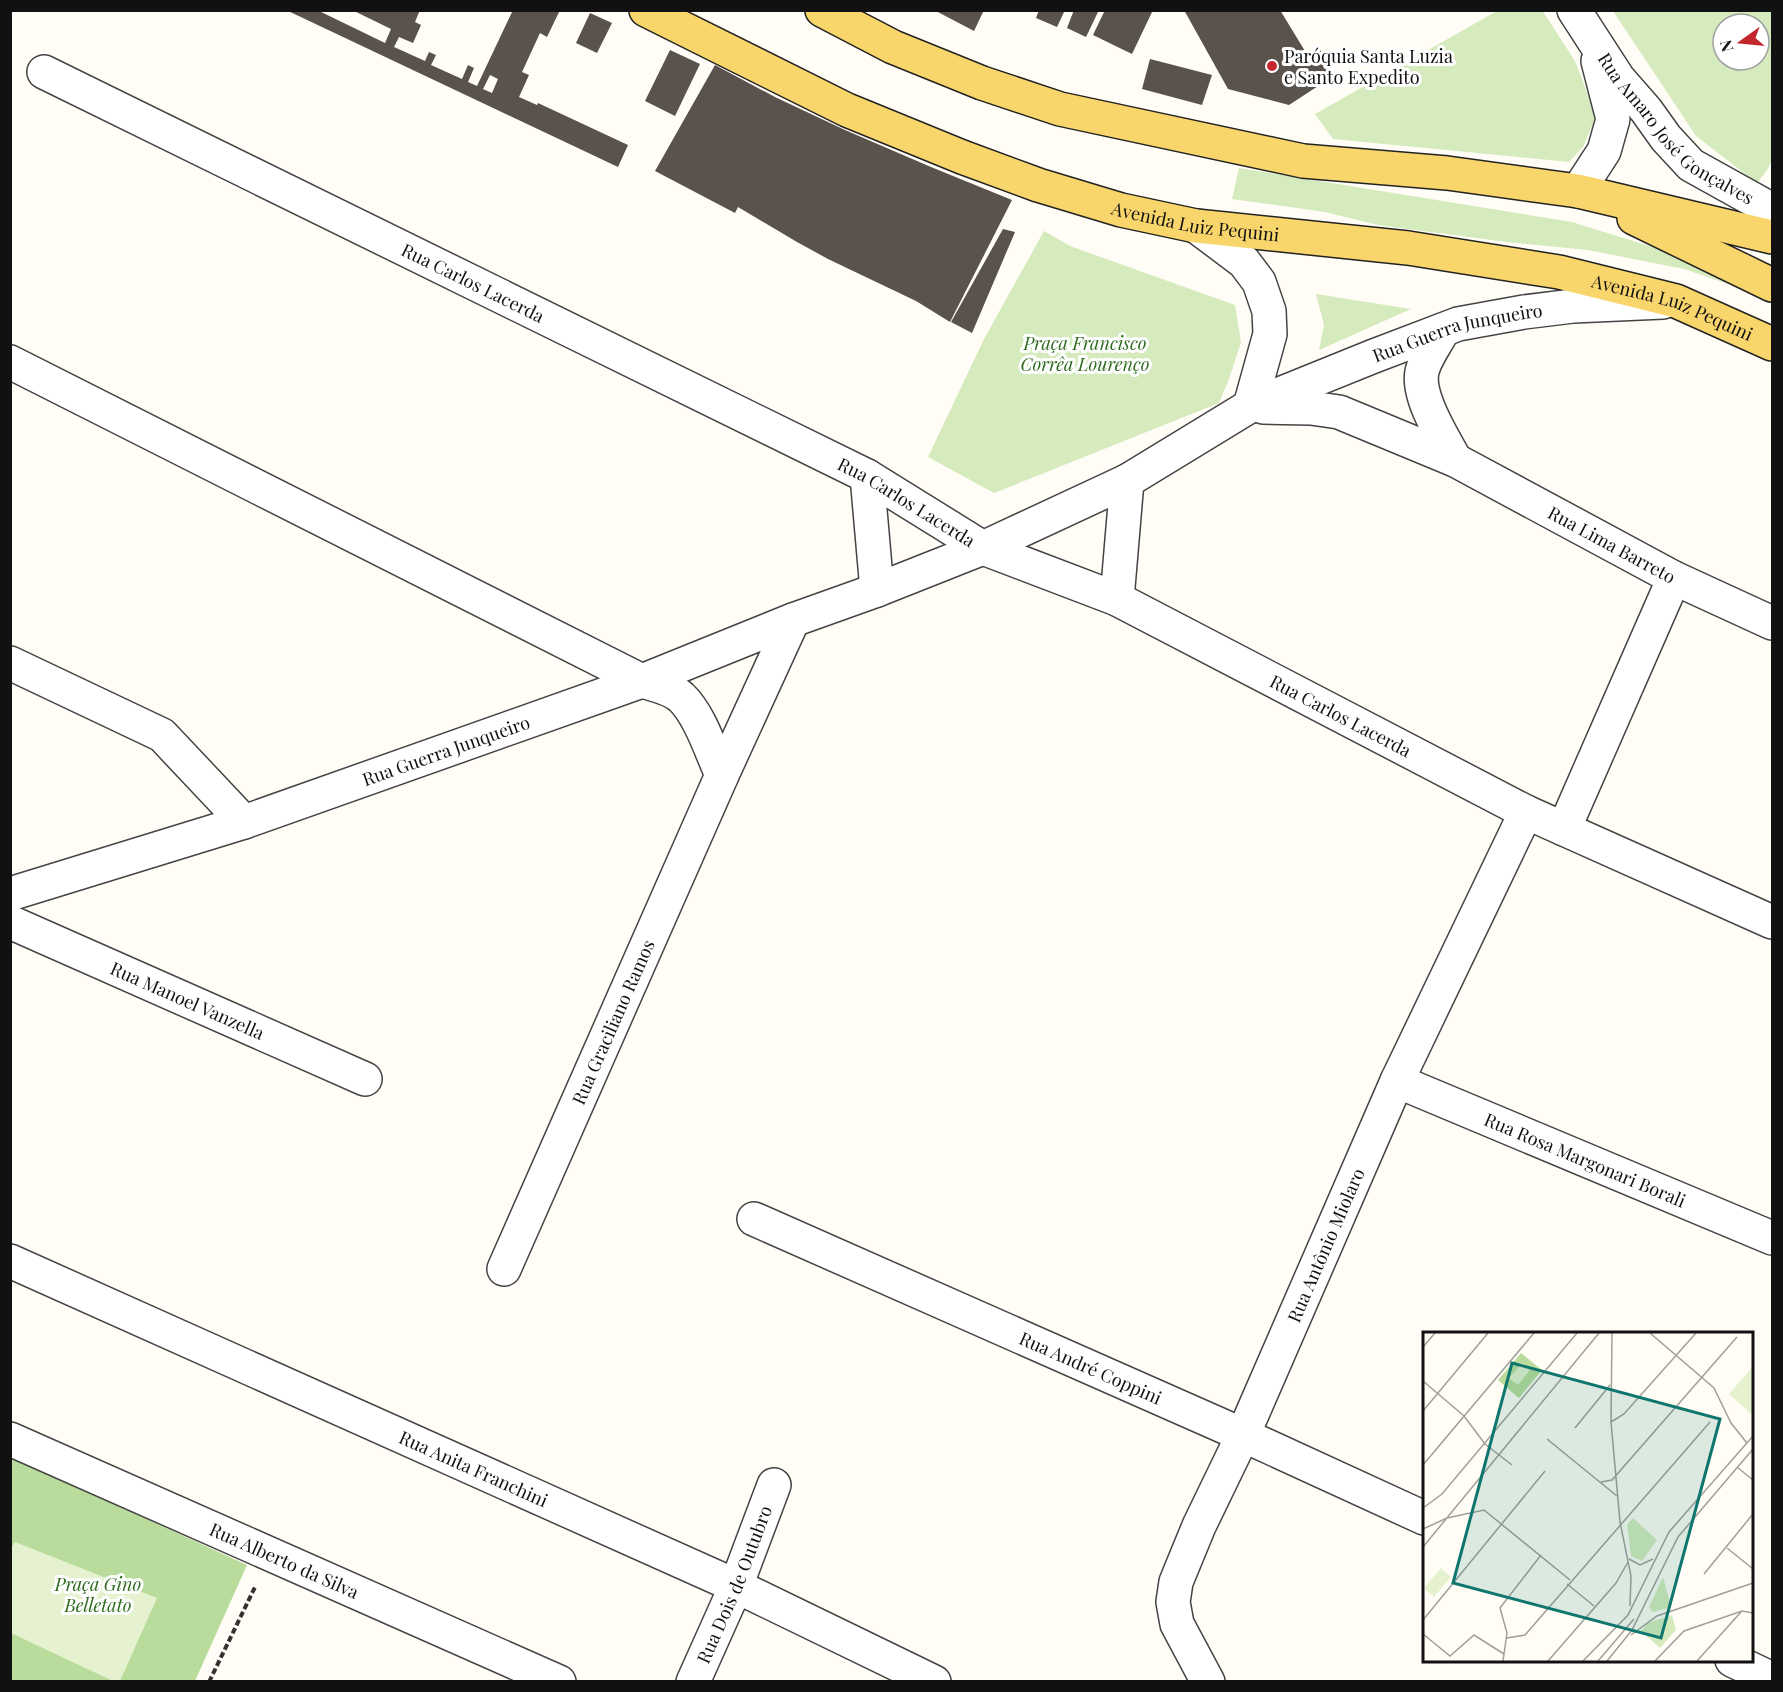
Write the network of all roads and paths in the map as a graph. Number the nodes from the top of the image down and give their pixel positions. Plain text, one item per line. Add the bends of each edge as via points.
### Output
1 (646, 10) edge
2 (822, 10) edge
3 (1582, 22) edge
4 (44, 72) dead end
5 (1578, 191) junction
6 (1773, 210) edge
7 (1196, 226) junction
8 (1773, 237) edge
9 (1773, 285) edge
10 (1676, 301) junction
11 (1443, 330) junction
12 (1773, 344) edge
13 (10, 362) edge
14 (1250, 406) junction
15 (1455, 460) junction
16 (867, 476) junction
17 (1127, 481) junction
18 (983, 548) junction
19 (1674, 578) junction
20 (877, 590) junction
21 (1118, 598) junction
22 (793, 620) junction
23 (1773, 623) edge
24 (10, 663) edge
25 (642, 681) junction
26 (722, 775) junction
27 (1526, 812) junction
28 (244, 822) junction
29 (1563, 829) junction
30 (10, 894) edge
31 (10, 922) edge
32 (1773, 922) edge
33 (364, 1079) dead end
34 (1397, 1081) junction
35 (754, 1219) dead end
36 (1773, 1238) edge
37 (10, 1261) edge
38 (504, 1269) dead end
39 (1243, 1434) junction
40 (10, 1439) edge
41 (774, 1485) dead end
42 (1423, 1517) edge
43 (270, 1555) junction
44 (736, 1586) junction
45 (1736, 1662) edge
46 (1773, 1679) edge
47 (209, 1682) edge
48 (559, 1682) edge
49 (693, 1682) edge
50 (934, 1682) edge
51 (1208, 1682) edge

1 - 7 main road, Avenida Luiz Pequini via 847,111 962,157 1121,210
2 - 5 main road via 892,47 1060,109 1304,161 1447,173
3 - 5 street, Rua Amaro José Gonçalves via 1613,119 1605,151
3 - 6 street, Rua Amaro José Gonçalves via 1618,78 1691,165
4 - 16 street, Rua Carlos Lacerda
5 - 8 main road
5 - 9 main road
7 - 10 main road, Avenida Luiz Pequini via 1408,248 1559,272
7 - 14 street via 1244,262 1258,282 1269,311 1270,334
10 - 11 street, Rua Guerra Junqueiro via 1524,312
10 - 12 main road, Avenida Luiz Pequini
11 - 14 street, Rua Guerra Junqueiro
11 - 15 street via 1422,369 1423,393
13 - 25 street
14 - 15 street, Rua Lima Barreto via 1339,412
14 - 17 street, Rua Guerra Junqueiro
15 - 19 street, Rua Lima Barreto
16 - 18 street, Rua Carlos Lacerda
16 - 20 street
17 - 18 street, Rua Guerra Junqueiro
17 - 21 street
18 - 20 street, Rua Guerra Junqueiro
18 - 21 street, Rua Carlos Lacerda
19 - 23 street, Rua Lima Barreto
19 - 29 street
20 - 22 street, Rua Guerra Junqueiro
21 - 27 street, Rua Carlos Lacerda
22 - 25 street, Rua Guerra Junqueiro
22 - 26 street, Rua Graciliano Ramos
24 - 28 street via 162,735
25 - 26 street via 680,696 695,715
25 - 28 street, Rua Guerra Junqueiro
26 - 38 street, Rua Graciliano Ramos
27 - 29 street, Rua Carlos Lacerda
27 - 34 street, Rua Antônio Miolaro
28 - 30 street, Rua Guerra Junqueiro
29 - 32 street, Rua Carlos Lacerda
31 - 33 street, Rua Manoel Vanzella
34 - 36 street, Rua Rosa Margonari Borali
34 - 39 street, Rua Antônio Miolaro
35 - 39 street, Rua André Coppini
37 - 44 street, Rua Anita Franchini
39 - 42 street, Rua André Coppini
39 - 51 street, Rua Antônio Miolaro via 1199,1526 1176,1582 1173,1602 1177,1624
40 - 43 street, Rua Alberto da Silva
41 - 44 street, Rua Dois de Outubro
43 - 47 path
43 - 48 street, Rua Alberto da Silva
44 - 49 street, Rua Dois de Outubro
44 - 50 street, Rua Anita Franchini
45 - 46 street

